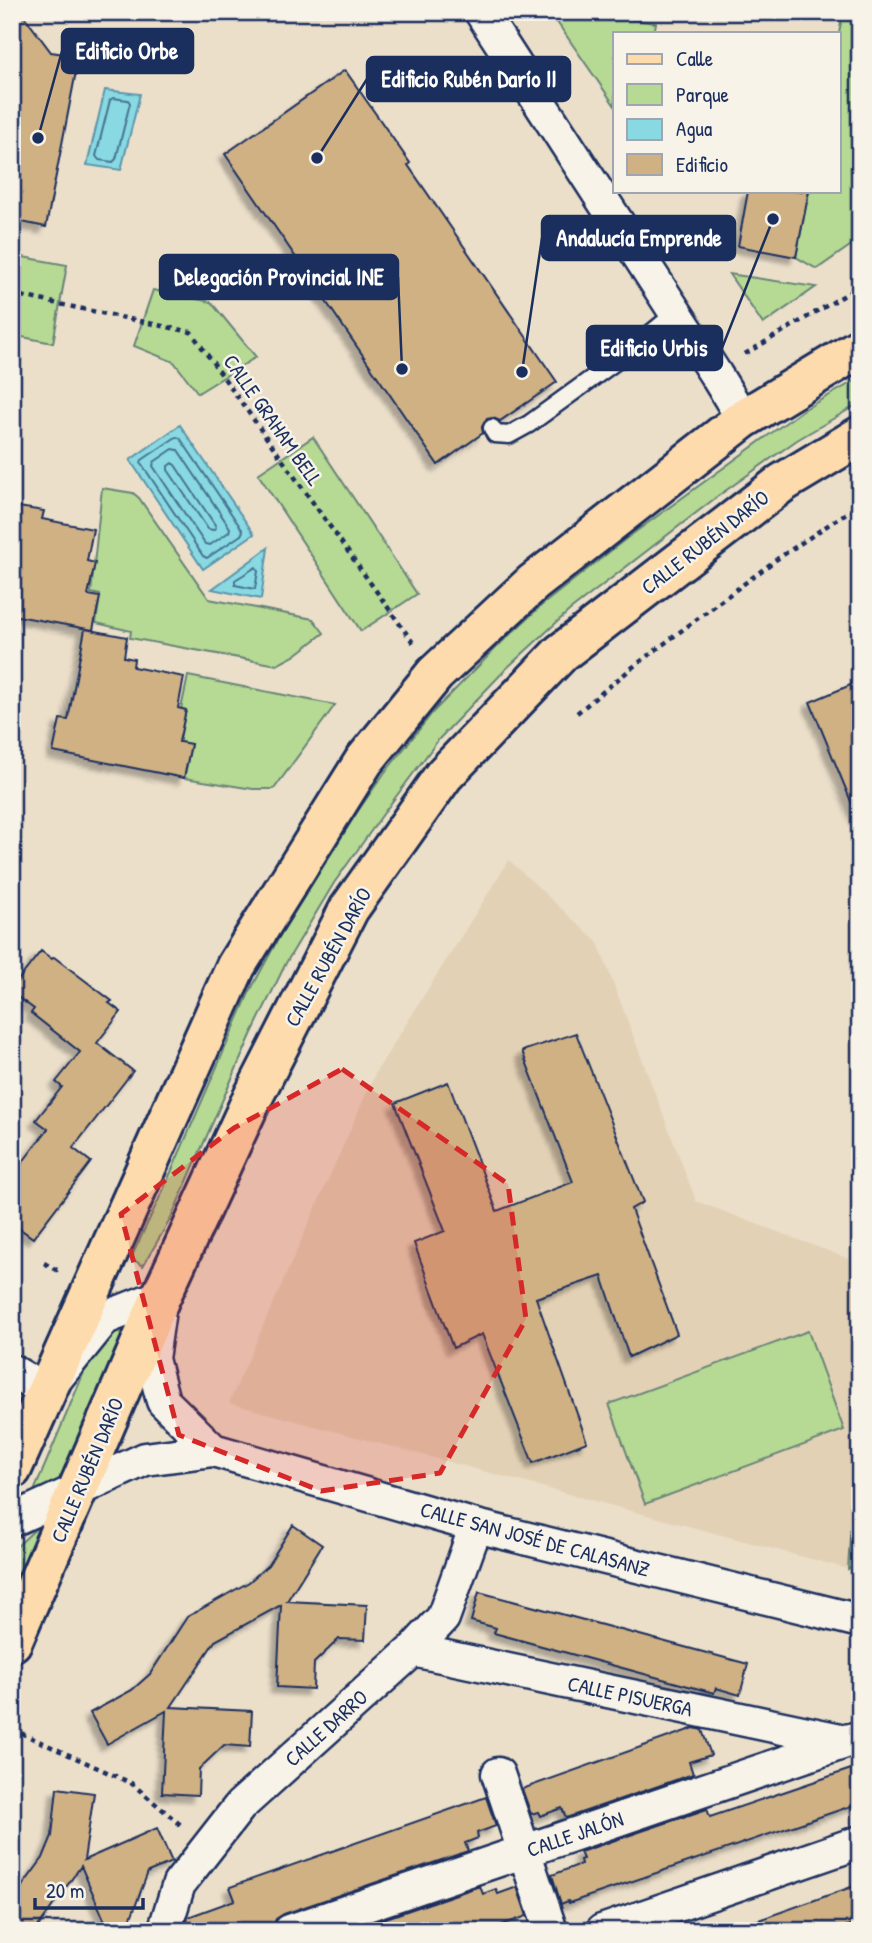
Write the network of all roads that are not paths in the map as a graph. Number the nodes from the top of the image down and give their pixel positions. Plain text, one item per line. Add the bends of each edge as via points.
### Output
1 (481, 12) edge
2 (676, 313) junction
3 (860, 348) edge
4 (743, 419) junction
5 (492, 428) dead end
6 (860, 436) edge
7 (161, 1296) junction
8 (12, 1371) edge
9 (46, 1391) junction
10 (213, 1450) junction
11 (12, 1469) edge
12 (79, 1490) junction
13 (12, 1520) edge
14 (476, 1525) junction
15 (860, 1621) edge
16 (12, 1642) edge
17 (413, 1650) junction
18 (853, 1739) edge
19 (498, 1774) dead end
20 (860, 1842) edge
21 (524, 1851) junction
22 (167, 1928) edge
23 (290, 1931) edge
24 (551, 1931) edge
25 (602, 1931) edge

1 - 2 street
2 - 4 street
2 - 5 lane via 529,424 509,435 495,434
3 - 4 main road
4 - 9 main road via 533,583 435,674 363,761 236,966
6 - 7 main road, CALLE RUBÉN DARÍO via 782,483 561,653 444,775 349,909 251,1101
7 - 9 street via 105,1318
7 - 10 street via 152,1359 163,1401
7 - 12 main road, CALLE RUBÉN DARÍO
8 - 9 street
9 - 11 main road
10 - 12 street via 145,1459
10 - 14 street, CALLE SAN JOSÉ DE CALASANZ
12 - 13 street
12 - 16 main road, CALLE RUBÉN DARÍO
14 - 15 street, CALLE SAN JOSÉ DE CALASANZ
14 - 17 street, CALLE DARRO via 443,1618
17 - 18 street, CALLE PISUERGA
17 - 22 street, CALLE DARRO via 240,1806 179,1884
18 - 21 street, CALLE JALÓN
19 - 21 street
20 - 25 street
21 - 23 street, CALLE JALÓN
21 - 24 street

